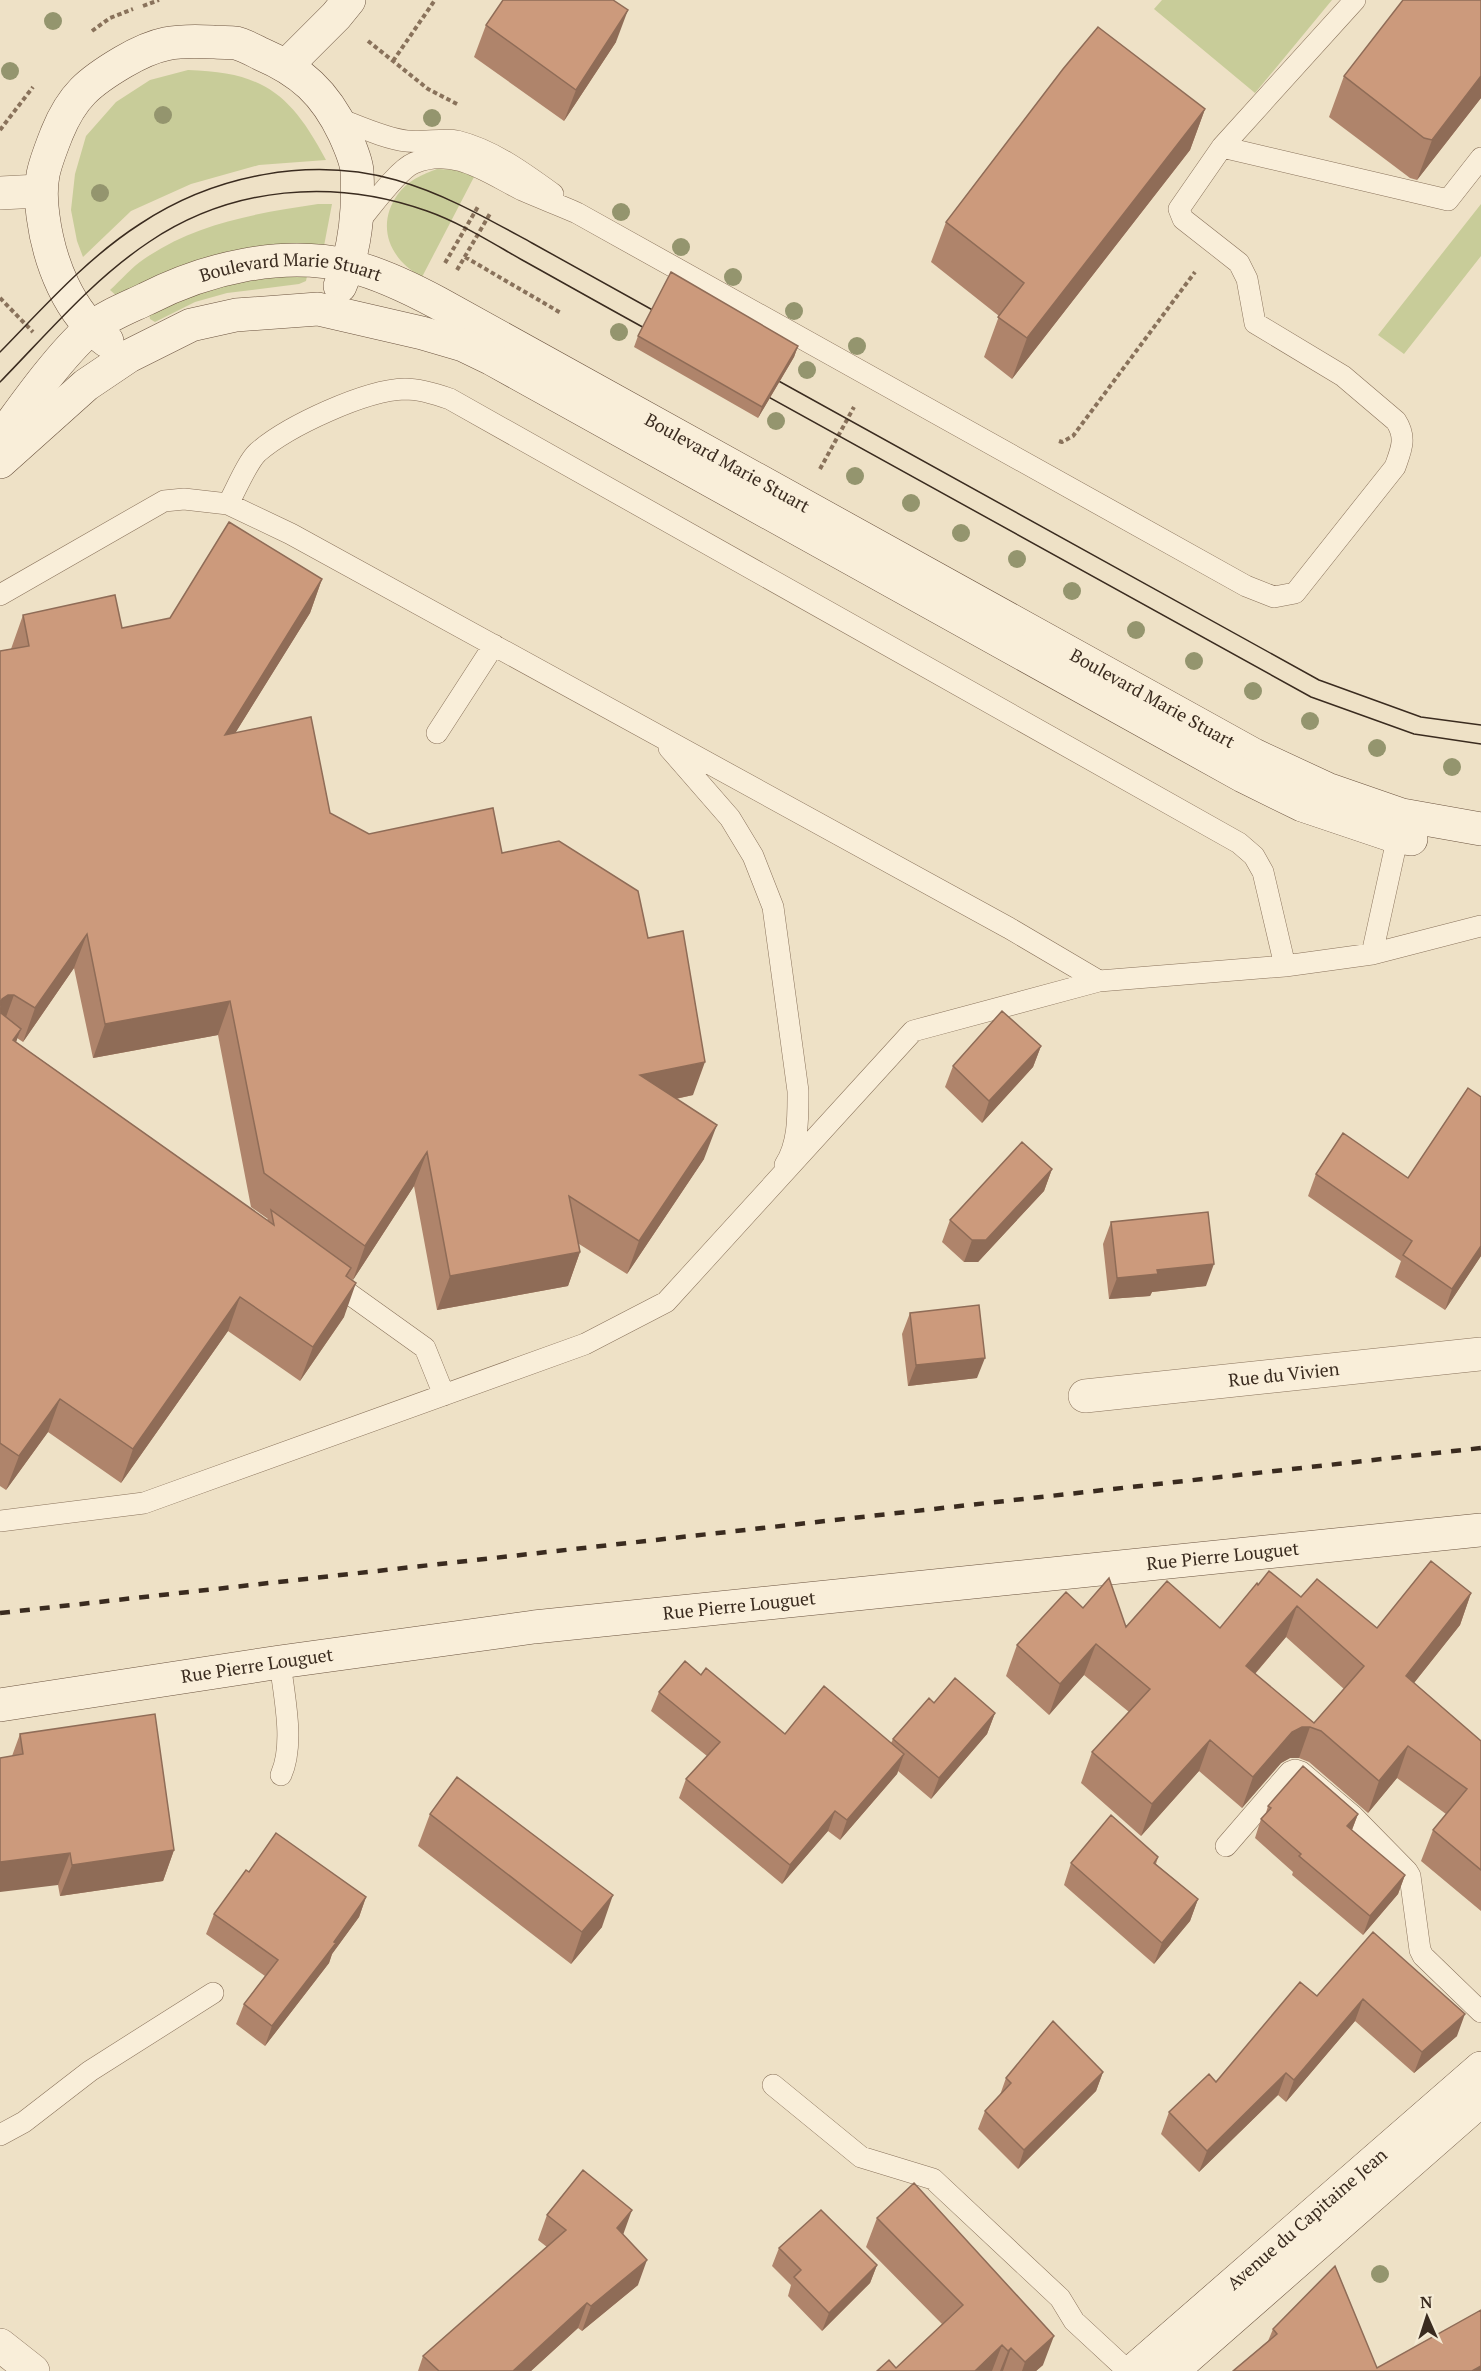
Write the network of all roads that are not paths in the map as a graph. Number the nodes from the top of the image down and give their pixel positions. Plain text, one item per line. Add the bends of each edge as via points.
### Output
1 (1355, 0) edge
2 (343, 8) edge
3 (287, 65) junction
4 (337, 118) junction
5 (1222, 147) junction
6 (1481, 158) edge
7 (39, 191) junction
8 (0, 193) edge
9 (577, 213) junction
10 (357, 224) junction
11 (349, 266) junction
12 (318, 309) junction
13 (90, 329) junction
14 (129, 356) junction
15 (0, 439) edge
16 (0, 462) edge
17 (228, 504) junction
18 (0, 595) edge
19 (494, 645) junction
20 (438, 733) dead end
21 (660, 738) junction
22 (1400, 826) junction
23 (1481, 829) edge
24 (1481, 849) edge
25 (1481, 926) edge
26 (1372, 954) junction
27 (1285, 966) junction
28 (1099, 981) junction
29 (771, 1186) junction
30 (309, 1265) edge
31 (1481, 1354) edge
32 (444, 1395) junction
33 (1085, 1396) dead end
34 (0, 1521) edge
35 (1481, 1530) edge
36 (280, 1662) junction
37 (0, 1705) edge
38 (281, 1775) dead end
39 (1226, 1846) dead end
40 (213, 1993) dead end
41 (1481, 2012) edge
42 (1481, 2068) edge
43 (773, 2085) dead end
44 (1481, 2100) edge
45 (0, 2134) edge
46 (0, 2345) edge
47 (33, 2371) edge
48 (1128, 2371) edge
49 (1133, 2371) edge
50 (1172, 2371) edge

1 - 5 lane
2 - 3 main road
3 - 4 main road via 311,84
3 - 7 main road via 237,43 179,40 146,49 94,79 66,111 43,167
4 - 9 lane via 404,141 453,140 473,145 523,172
4 - 10 main road via 357,171
5 - 6 lane via 1448,200
5 - 9 lane via 1179,209 1183,219 1239,263 1247,279 1256,323 1343,376 1402,430 1403,444 1395,467 1295,593 1274,597 1246,586
7 - 8 main road
7 - 13 main road via 54,262 74,306
9 - 10 lane via 470,162 437,158 414,163 400,173
10 - 11 main road
11 - 12 main road via 338,290
11 - 13 main road, Boulevard Marie Stuart via 299,260 209,273 172,286
11 - 22 main road, Boulevard Marie Stuart via 394,281 438,303 1254,755
12 - 14 main road, Boulevard Marie Stuart via 236,315 191,324
12 - 22 main road, Boulevard Marie Stuart via 463,345 1242,776 1302,806
13 - 14 main road
13 - 15 main road, Boulevard Marie Stuart
14 - 16 main road, Boulevard Marie Stuart via 86,385
17 - 18 lane via 164,501
17 - 19 lane
17 - 27 lane via 256,454 286,432 382,392 406,389 450,399 1239,843 1254,856 1263,872
19 - 20 lane
19 - 21 lane
21 - 28 lane via 1010,928
21 - 29 lane via 730,818 753,856 773,907 798,1091 798,1120 788,1160
22 - 23 main road, Boulevard Marie Stuart
22 - 24 main road
22 - 26 lane
25 - 26 lane
26 - 27 lane
27 - 28 lane
28 - 29 lane via 913,1031
29 - 32 lane via 666,1302 585,1344
30 - 32 lane via 425,1348
31 - 33 main road, Rue du Vivien
32 - 34 lane via 144,1503
35 - 36 main road, Rue Pierre Louguet via 534,1627
36 - 37 main road, Rue Pierre Louguet
36 - 38 lane via 288,1744
39 - 41 lane via 1290,1772 1301,1772 1353,1816 1407,1871 1423,1956
40 - 45 lane via 90,2071 24,2122
42 - 49 main road, Avenue du Capitaine Jean
43 - 48 lane via 861,2157 933,2179 1060,2298 1074,2321
44 - 50 main road, Avenue du Capitaine Jean
46 - 47 main road

